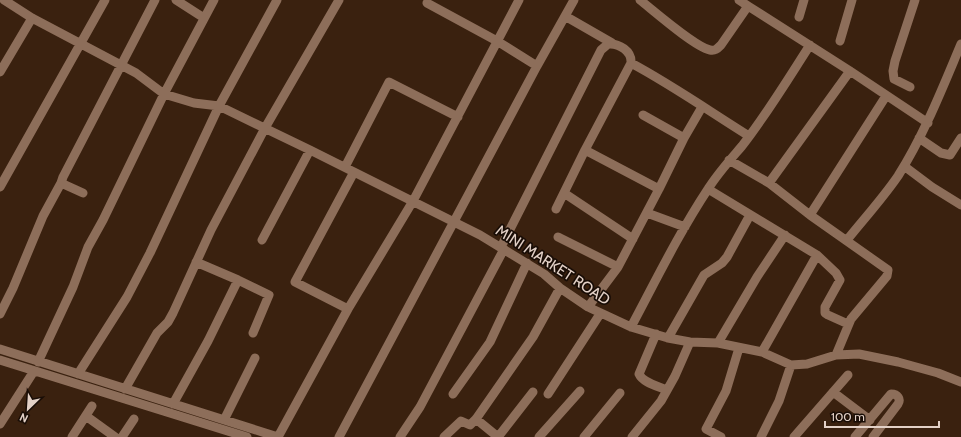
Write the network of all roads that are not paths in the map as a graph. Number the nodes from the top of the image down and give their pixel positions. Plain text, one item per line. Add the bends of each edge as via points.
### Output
1 (4, 0) edge
2 (105, 0) edge
3 (155, 0) edge
4 (176, 0) edge
5 (214, 0) edge
6 (277, 0) edge
7 (339, 0) edge
8 (519, 0) edge
9 (574, 0) edge
10 (640, 0) edge
11 (739, 0) edge
12 (804, 0) edge
13 (852, 0) edge
14 (916, 0) edge
15 (425, 1) edge
16 (748, 6) junction
17 (565, 16) junction
18 (799, 17) dead end
19 (32, 18) junction
20 (204, 18) junction
21 (497, 41) junction
22 (840, 41) dead end
23 (81, 43) junction
24 (612, 43) junction
25 (961, 44) edge
26 (810, 45) junction
27 (631, 63) junction
28 (121, 65) junction
29 (537, 66) junction
30 (850, 71) junction
31 (0, 72) edge
32 (910, 87) dead end
33 (164, 94) junction
34 (886, 96) junction
35 (219, 106) junction
36 (702, 107) junction
37 (643, 114) dead end
38 (458, 117) junction
39 (928, 123) junction
40 (265, 128) junction
41 (749, 136) junction
42 (684, 138) junction
43 (919, 138) junction
44 (961, 138) edge
45 (310, 150) junction
46 (585, 150) junction
47 (728, 160) junction
48 (904, 166) junction
49 (344, 167) junction
50 (354, 172) junction
51 (769, 182) junction
52 (61, 183) junction
53 (0, 187) edge
54 (659, 189) junction
55 (708, 189) junction
56 (83, 193) dead end
57 (564, 193) junction
58 (413, 201) junction
59 (961, 205) edge
60 (556, 209) dead end
61 (646, 213) junction
62 (750, 215) junction
63 (810, 215) junction
64 (454, 222) junction
65 (685, 227) junction
66 (785, 235) junction
67 (558, 237) dead end
68 (633, 238) junction
69 (262, 240) dead end
70 (847, 240) junction
71 (502, 248) junction
72 (817, 255) junction
73 (196, 262) junction
74 (527, 263) junction
75 (618, 267) junction
76 (238, 280) junction
77 (560, 288) junction
78 (588, 307) junction
79 (348, 309) junction
80 (0, 314) edge
81 (600, 314) junction
82 (848, 324) junction
83 (631, 327) junction
84 (253, 333) dead end
85 (656, 334) junction
86 (668, 338) junction
87 (690, 342) junction
88 (718, 343) junction
89 (739, 348) junction
90 (0, 350) edge
91 (762, 352) junction
92 (836, 355) junction
93 (255, 358) dead end
94 (0, 360) edge
95 (38, 362) junction
96 (791, 365) junction
97 (34, 371) junction
98 (78, 374) junction
99 (848, 375) dead end
100 (961, 382) edge
101 (125, 389) junction
102 (667, 390) junction
103 (580, 391) dead end
104 (533, 392) dead end
105 (833, 392) junction
106 (620, 393) dead end
107 (453, 394) dead end
108 (548, 394) dead end
109 (173, 404) junction
110 (92, 406) dead end
111 (86, 416) junction
112 (134, 419) dead end
113 (476, 419) junction
114 (224, 420) junction
115 (870, 420) junction
116 (0, 424) edge
117 (704, 433) edge
118 (72, 437) edge
119 (115, 437) edge
120 (122, 437) edge
121 (248, 437) edge
122 (278, 437) edge
123 (339, 437) edge
124 (400, 437) edge
125 (444, 437) edge
126 (498, 437) edge
127 (539, 437) edge
128 (584, 437) edge
129 (632, 437) edge
130 (721, 437) edge
131 (761, 437) edge
132 (794, 437) edge
133 (855, 437) edge
134 (873, 437) edge

1 - 19 street
2 - 23 street
3 - 28 street
4 - 20 street
5 - 20 street
6 - 35 street
7 - 40 street
8 - 21 street
9 - 17 street
10 - 16 street via 698,45 712,50 720,45
11 - 16 street
12 - 18 street
13 - 22 street
14 - 32 street via 893,71 894,79
15 - 21 street
16 - 26 street
17 - 24 street
17 - 29 street
19 - 23 street
19 - 31 street
20 - 33 street
21 - 29 street
21 - 38 street
23 - 28 street
23 - 53 street
24 - 27 street via 630,54
24 - 71 street via 601,50
25 - 39 street
26 - 30 street
26 - 41 street
27 - 36 street via 658,77
27 - 46 street
28 - 33 street
28 - 52 street
29 - 64 street
30 - 34 street
30 - 51 street
33 - 35 street, MINI MARKET ROAD via 194,103
33 - 95 street via 94,234 73,288
34 - 39 street
34 - 63 street
35 - 40 street, MINI MARKET ROAD
35 - 98 street via 127,297
36 - 41 street
36 - 42 street
37 - 42 street
38 - 49 street via 389,82
38 - 58 street
39 - 43 street
40 - 45 street, MINI MARKET ROAD
40 - 73 street
41 - 47 street
42 - 54 street
43 - 44 street via 942,153 950,154
43 - 48 street
45 - 49 street, MINI MARKET ROAD
45 - 69 street
46 - 54 street
46 - 57 street
47 - 51 street
47 - 55 street
48 - 59 street
48 - 70 street
49 - 50 street, MINI MARKET ROAD
50 - 58 street, MINI MARKET ROAD
50 - 79 street via 295,282
51 - 63 street
52 - 56 street
52 - 80 street via 46,210
54 - 61 street
55 - 62 street
55 - 65 street
57 - 60 street
57 - 68 street
58 - 64 street, MINI MARKET ROAD
58 - 79 street
61 - 65 street
61 - 68 street
62 - 66 street
62 - 86 street via 727,257 704,275
63 - 70 street
64 - 71 street, MINI MARKET ROAD
64 - 123 street
65 - 83 street
66 - 72 street
66 - 88 street via 756,277
67 - 75 street
68 - 75 street
70 - 82 street via 885,267 889,273
71 - 74 street, MINI MARKET ROAD
71 - 124 street via 420,407
72 - 82 street via 840,280 825,307 825,313
72 - 91 street
73 - 76 street
73 - 101 street via 168,322 157,333
74 - 77 street, MINI MARKET ROAD
74 - 107 street via 490,342
75 - 78 street
76 - 84 street via 269,295
76 - 109 street
77 - 78 street, MINI MARKET ROAD
77 - 113 street via 533,337
78 - 81 street, MINI MARKET ROAD
79 - 122 street
81 - 83 street, MINI MARKET ROAD
81 - 108 street
82 - 92 street
83 - 85 street, MINI MARKET ROAD
85 - 86 street, MINI MARKET ROAD
85 - 102 street via 639,374 646,381
86 - 87 street, MINI MARKET ROAD
87 - 88 street, MINI MARKET ROAD
87 - 102 street via 676,376
88 - 89 street, MINI MARKET ROAD
89 - 91 street, MINI MARKET ROAD
89 - 117 street via 726,391
90 - 95 street
91 - 96 street, MINI MARKET ROAD
92 - 96 street via 807,364
92 - 100 street via 859,354 898,362
93 - 114 street
94 - 97 street
95 - 98 street
96 - 131 street via 779,402
97 - 116 street
97 - 121 street
98 - 101 street
99 - 105 street
101 - 109 street
102 - 129 street
103 - 127 street
104 - 126 street
105 - 115 street
105 - 132 street
106 - 128 street
109 - 114 street
110 - 111 street
111 - 118 street
111 - 119 street
112 - 120 street
113 - 125 street via 470,424 461,421
113 - 126 street
114 - 122 street
115 - 133 street
115 - 134 street via 892,394 899,398 900,401
117 - 130 street

